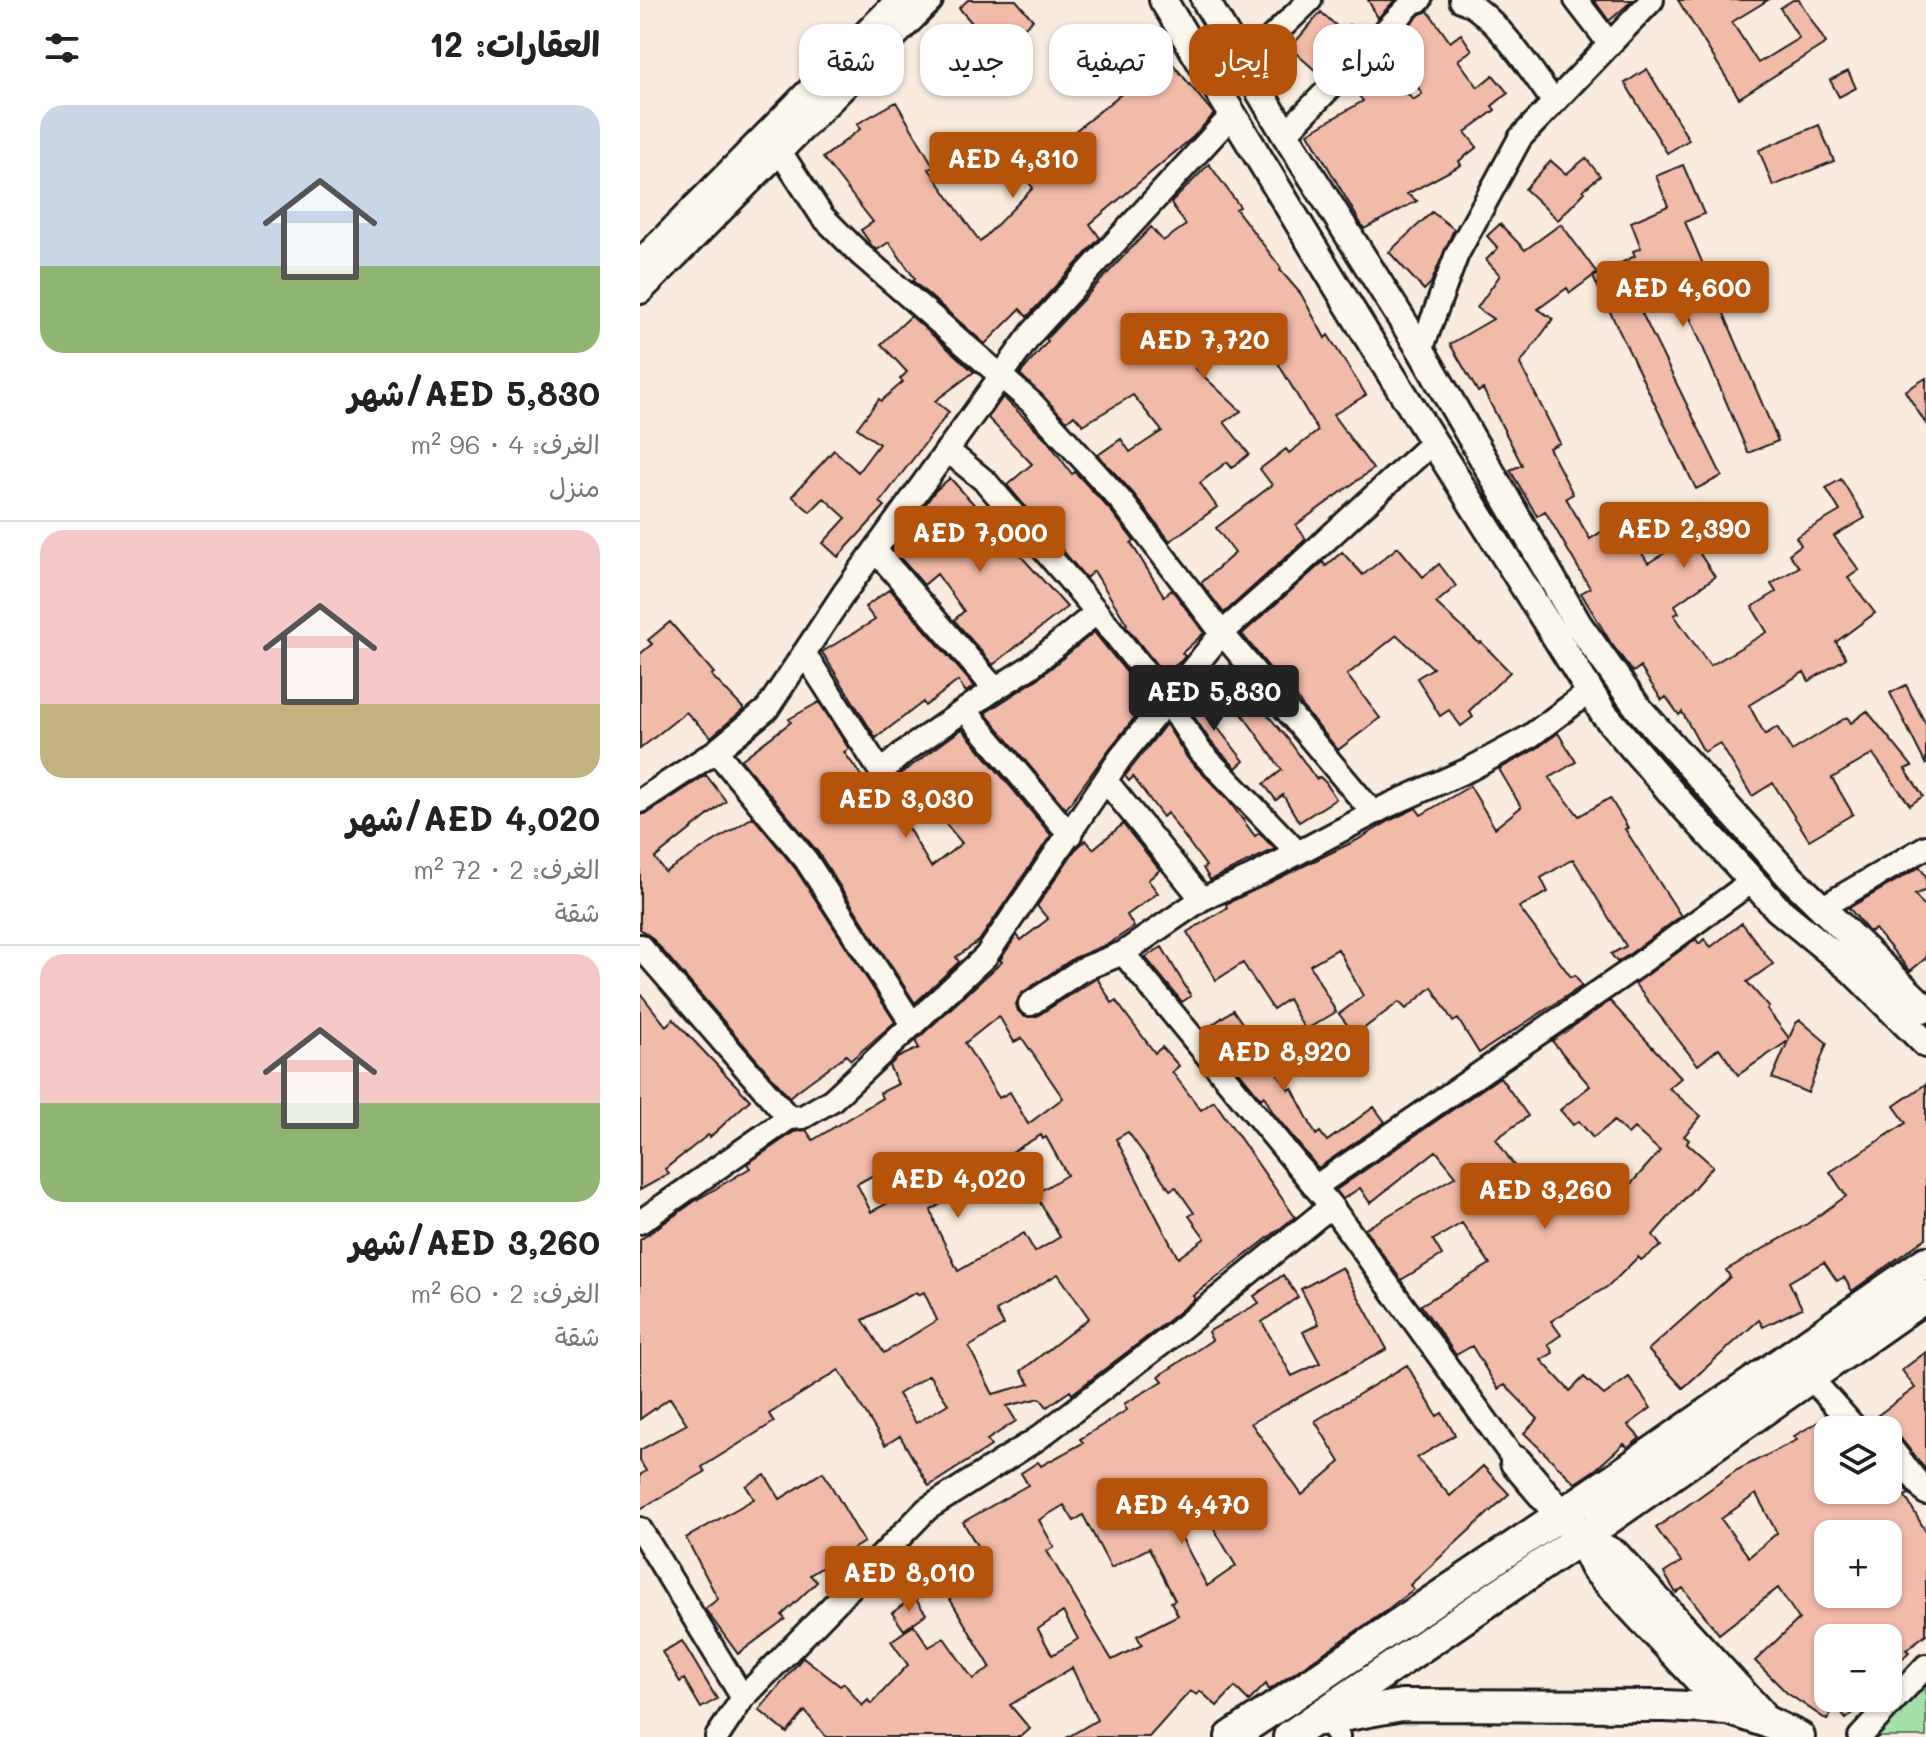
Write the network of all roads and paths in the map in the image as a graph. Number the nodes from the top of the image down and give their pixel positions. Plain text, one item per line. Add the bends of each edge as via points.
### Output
1 (900, 0) edge
2 (929, 0) edge
3 (1163, 0) edge
4 (1205, 0) edge
5 (1310, 0) edge
6 (1420, 0) edge
7 (1461, 0) edge
8 (1576, 0) edge
9 (1652, 0) edge
10 (1220, 24) edge
11 (1285, 24) edge
12 (1609, 43) junction
13 (1263, 96) edge
14 (1553, 101) junction
15 (1233, 114) junction
16 (1285, 134) junction
17 (779, 150) junction
18 (640, 264) edge
19 (640, 290) edge
20 (1421, 350) junction
21 (1001, 376) junction
22 (1433, 442) junction
23 (947, 450) junction
24 (875, 550) junction
25 (1097, 612) junction
26 (1222, 633) junction
27 (804, 653) junction
28 (995, 689) junction
29 (1589, 692) junction
30 (1166, 699) junction
31 (965, 710) junction
32 (716, 751) junction
33 (1106, 781) junction
34 (640, 801) edge
35 (1373, 813) junction
36 (1070, 835) junction
37 (1926, 847) edge
38 (1298, 853) junction
39 (1752, 881) junction
40 (1202, 899) junction
41 (1823, 907) junction
42 (640, 946) edge
43 (1123, 953) junction
44 (1030, 1004) dead end
45 (1926, 1009) edge
46 (913, 1025) junction
47 (1926, 1044) edge
48 (789, 1118) junction
49 (1315, 1187) junction
50 (1331, 1206) junction
51 (640, 1222) edge
52 (1926, 1262) edge
53 (1926, 1296) edge
54 (1810, 1377) junction
55 (1845, 1416) edge
56 (1516, 1462) joint
57 (1902, 1462) edge
58 (1926, 1493) edge
59 (1561, 1514) junction
60 (640, 1529) edge
61 (1581, 1538) junction
62 (1926, 1666) edge
63 (743, 1698) junction
64 (1728, 1709) junction
65 (1316, 1729) edge
66 (1764, 1730) edge
67 (717, 1737) edge
68 (1231, 1737) edge
69 (1799, 1737) edge
70 (1860, 1737) edge

1 - 18 street
2 - 17 street
3 - 15 street
4 - 10 street
5 - 11 street
6 - 16 street
7 - 14 street via 1473,4 1512,45
8 - 12 street
9 - 12 street
12 - 14 street
13 - 16 street
14 - 20 street via 1520,138 1457,254
15 - 21 street via 1032,333
15 - 22 street
16 - 20 street
17 - 19 street
17 - 21 street via 822,216
20 - 41 street via 1578,624 1612,672 1638,708
21 - 23 street
21 - 26 street via 1122,502
22 - 26 street
22 - 29 street
23 - 24 street
23 - 25 street via 986,482
24 - 27 street
24 - 28 street
25 - 28 street
25 - 30 street
26 - 30 street
26 - 35 street
27 - 31 street via 881,772
27 - 32 street via 767,709
28 - 31 street
29 - 35 street via 1529,737
29 - 39 street
30 - 33 street
30 - 38 street via 1200,751
31 - 36 street
32 - 34 street
32 - 46 street via 806,860
33 - 36 street
33 - 40 street
35 - 38 street
36 - 46 street via 986,956
37 - 41 street
38 - 40 street
39 - 47 street
39 - 49 street
40 - 43 street
41 - 45 street
42 - 48 street
43 - 44 street via 1081,970
43 - 49 street
46 - 48 street via 832,1100 803,1117
48 - 51 street
49 - 50 street
50 - 56 street
50 - 63 street via 1049,1430 927,1509
52 - 59 main road
53 - 54 main road
54 - 55 street
54 - 61 main road
56 - 59 main road
57 - 58 street
59 - 61 main road
59 - 68 main road
60 - 63 street
61 - 64 main road via 1595,1567
61 - 65 main road
61 - 66 main road via 1614,1555
62 - 70 street
63 - 67 street
64 - 65 main road via 1402,1705
64 - 66 main road
66 - 69 main road

